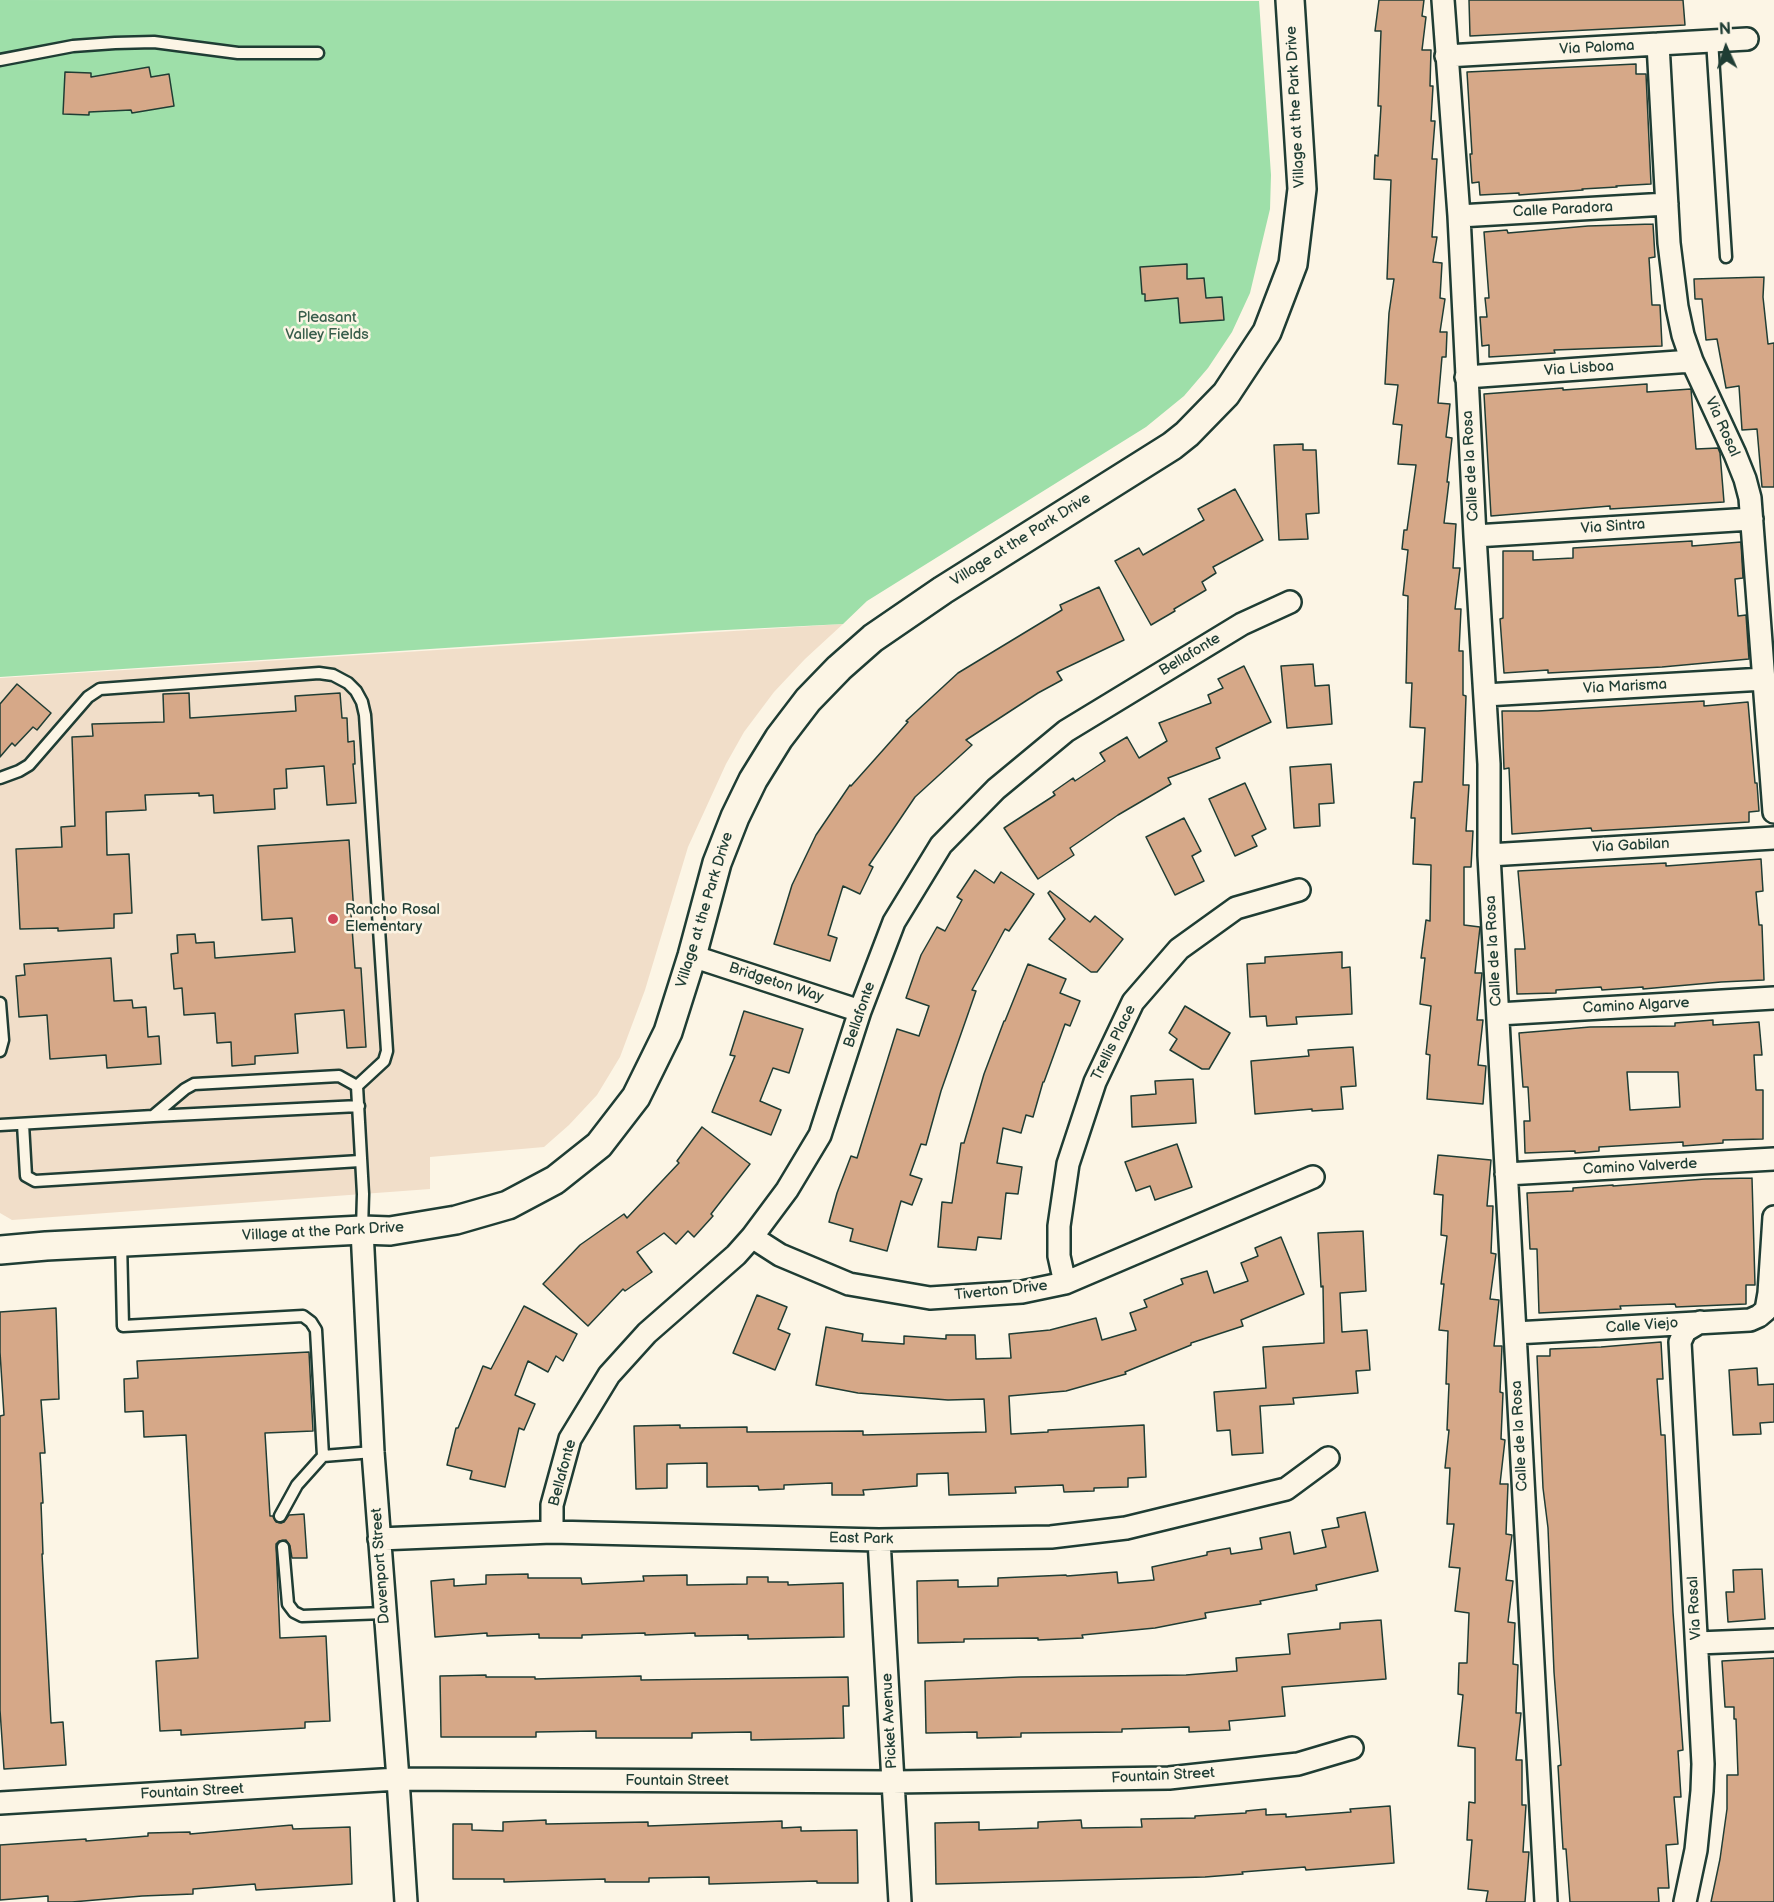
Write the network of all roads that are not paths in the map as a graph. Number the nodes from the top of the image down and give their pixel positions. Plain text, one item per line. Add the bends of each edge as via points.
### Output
1 (1290, 0) edge
2 (1443, 0) edge
3 (1748, 39) dead end
4 (1712, 40) junction
5 (1658, 44) junction
6 (318, 53) dead end
7 (1446, 56) junction
8 (0, 60) edge
9 (1667, 204) junction
10 (1459, 216) junction
11 (1726, 257) dead end
12 (1692, 361) junction
13 (1466, 377) junction
14 (1752, 519) junction
15 (1475, 536) junction
16 (1290, 602) dead end
17 (1764, 679) junction
18 (1485, 695) junction
19 (0, 778) edge
20 (1774, 813) edge
21 (1774, 838) edge
22 (1489, 855) junction
23 (1299, 890) dead end
24 (692, 956) junction
25 (1774, 998) edge
26 (0, 1003) edge
27 (860, 1011) junction
28 (1498, 1014) junction
29 (0, 1051) edge
30 (357, 1086) junction
31 (359, 1106) junction
32 (153, 1116) junction
33 (23, 1124) junction
34 (0, 1125) edge
35 (1774, 1159) edge
36 (360, 1161) junction
37 (1506, 1174) junction
38 (1313, 1177) dead end
39 (1774, 1217) edge
40 (362, 1230) junction
41 (752, 1236) junction
42 (120, 1242) junction
43 (0, 1250) edge
44 (1065, 1283) junction
45 (1700, 1322) junction
46 (1515, 1333) junction
47 (373, 1452) junction
48 (323, 1456) junction
49 (1328, 1458) dead end
50 (280, 1516) dead end
51 (552, 1532) junction
52 (379, 1539) junction
53 (879, 1540) junction
54 (283, 1547) dead end
55 (385, 1612) junction
56 (1774, 1640) edge
57 (1697, 1643) junction
58 (1352, 1748) dead end
59 (398, 1779) junction
60 (893, 1782) junction
61 (0, 1803) edge
62 (406, 1902) edge
63 (900, 1902) edge
64 (1546, 1902) edge
65 (1685, 1902) edge

1 - 24 street, Village at the Park Drive via 1302,189 1293,264 1267,332 1226,394 1187,434 873,638 808,700 779,738 735,816 717,863
2 - 7 street, Calle de la Rosa
3 - 4 street, Via Paloma
4 - 5 street, Via Paloma
4 - 11 lane
5 - 7 street, Via Paloma
5 - 9 street, Via Rosal
6 - 8 lane via 238,52 154,42 73,46
7 - 10 street, Calle de la Rosa
9 - 10 street, Calle Paradora
9 - 12 street, Via Rosal via 1672,276
10 - 13 street, Calle de la Rosa
12 - 13 street, Via Lisboa
12 - 14 street, Via Rosal via 1745,479
13 - 15 street, Calle de la Rosa
14 - 15 street, Via Sintra
14 - 17 street, Via Rosal
15 - 18 street, Calle de la Rosa
16 - 27 street, Bellafonte via 1242,624 1066,731 996,789 941,845 894,922
17 - 18 street, Via Marisma
17 - 20 street, Via Rosal
18 - 22 street, Calle de la Rosa
19 - 30 lane via 29,765 88,696 100,689 319,673 348,683 362,702 364,715 387,1051 384,1061
21 - 22 street, Via Gabilan
22 - 28 street, Calle de la Rosa
23 - 44 street, Trellis Place via 1236,908 1179,949 1133,1002 1095,1083 1068,1164 1059,1226 1059,1256
24 - 27 street, Bridgeton Way
24 - 40 street, Village at the Park Drive via 668,1032 636,1097 599,1145 555,1180 507,1205 456,1220 390,1231
25 - 28 street, Camino Algarve
26 - 29 lane
27 - 41 street, Bellafonte via 820,1135 787,1190
28 - 37 street, Calle de la Rosa
30 - 31 lane
30 - 32 lane via 339,1076 194,1084
31 - 32 lane
31 - 36 lane
32 - 33 lane
33 - 34 lane
33 - 36 lane via 26,1176 35,1181
35 - 37 street, Camino Valverde
36 - 40 lane
37 - 46 street, Calle de la Rosa
38 - 44 street, Tiverton Drive
39 - 45 street, Calle Viejo via 1766,1310 1750,1320
40 - 42 street, Village at the Park Drive
40 - 47 street, Davenport Street
41 - 44 street, Tiverton Drive via 780,1255 849,1284 930,1298 1022,1292
41 - 51 street, Bellafonte via 609,1375 570,1439 552,1505
42 - 43 street, Village at the Park Drive
42 - 48 lane via 123,1326 303,1316 311,1322 316,1330
45 - 46 street, Calle Viejo
45 - 57 street, Via Rosal via 1685,1331 1680,1342
46 - 64 street, Calle de la Rosa
47 - 48 lane
47 - 52 street, Davenport Street
48 - 50 lane via 297,1485
49 - 53 street, East Park via 1286,1489 1126,1528 1051,1536
51 - 52 street, East Park
51 - 53 street, East Park
52 - 55 street, Davenport Street
53 - 60 street, Picket Avenue
54 - 55 lane via 288,1604 294,1612 302,1616
55 - 59 street, Davenport Street
56 - 57 street
57 - 65 street, Via Rosal via 1702,1791 1696,1850
58 - 60 street, Fountain Street via 1298,1764 1169,1778
59 - 60 street, Fountain Street
59 - 61 street, Fountain Street
59 - 62 street, Davenport Street
60 - 63 street, Picket Avenue

